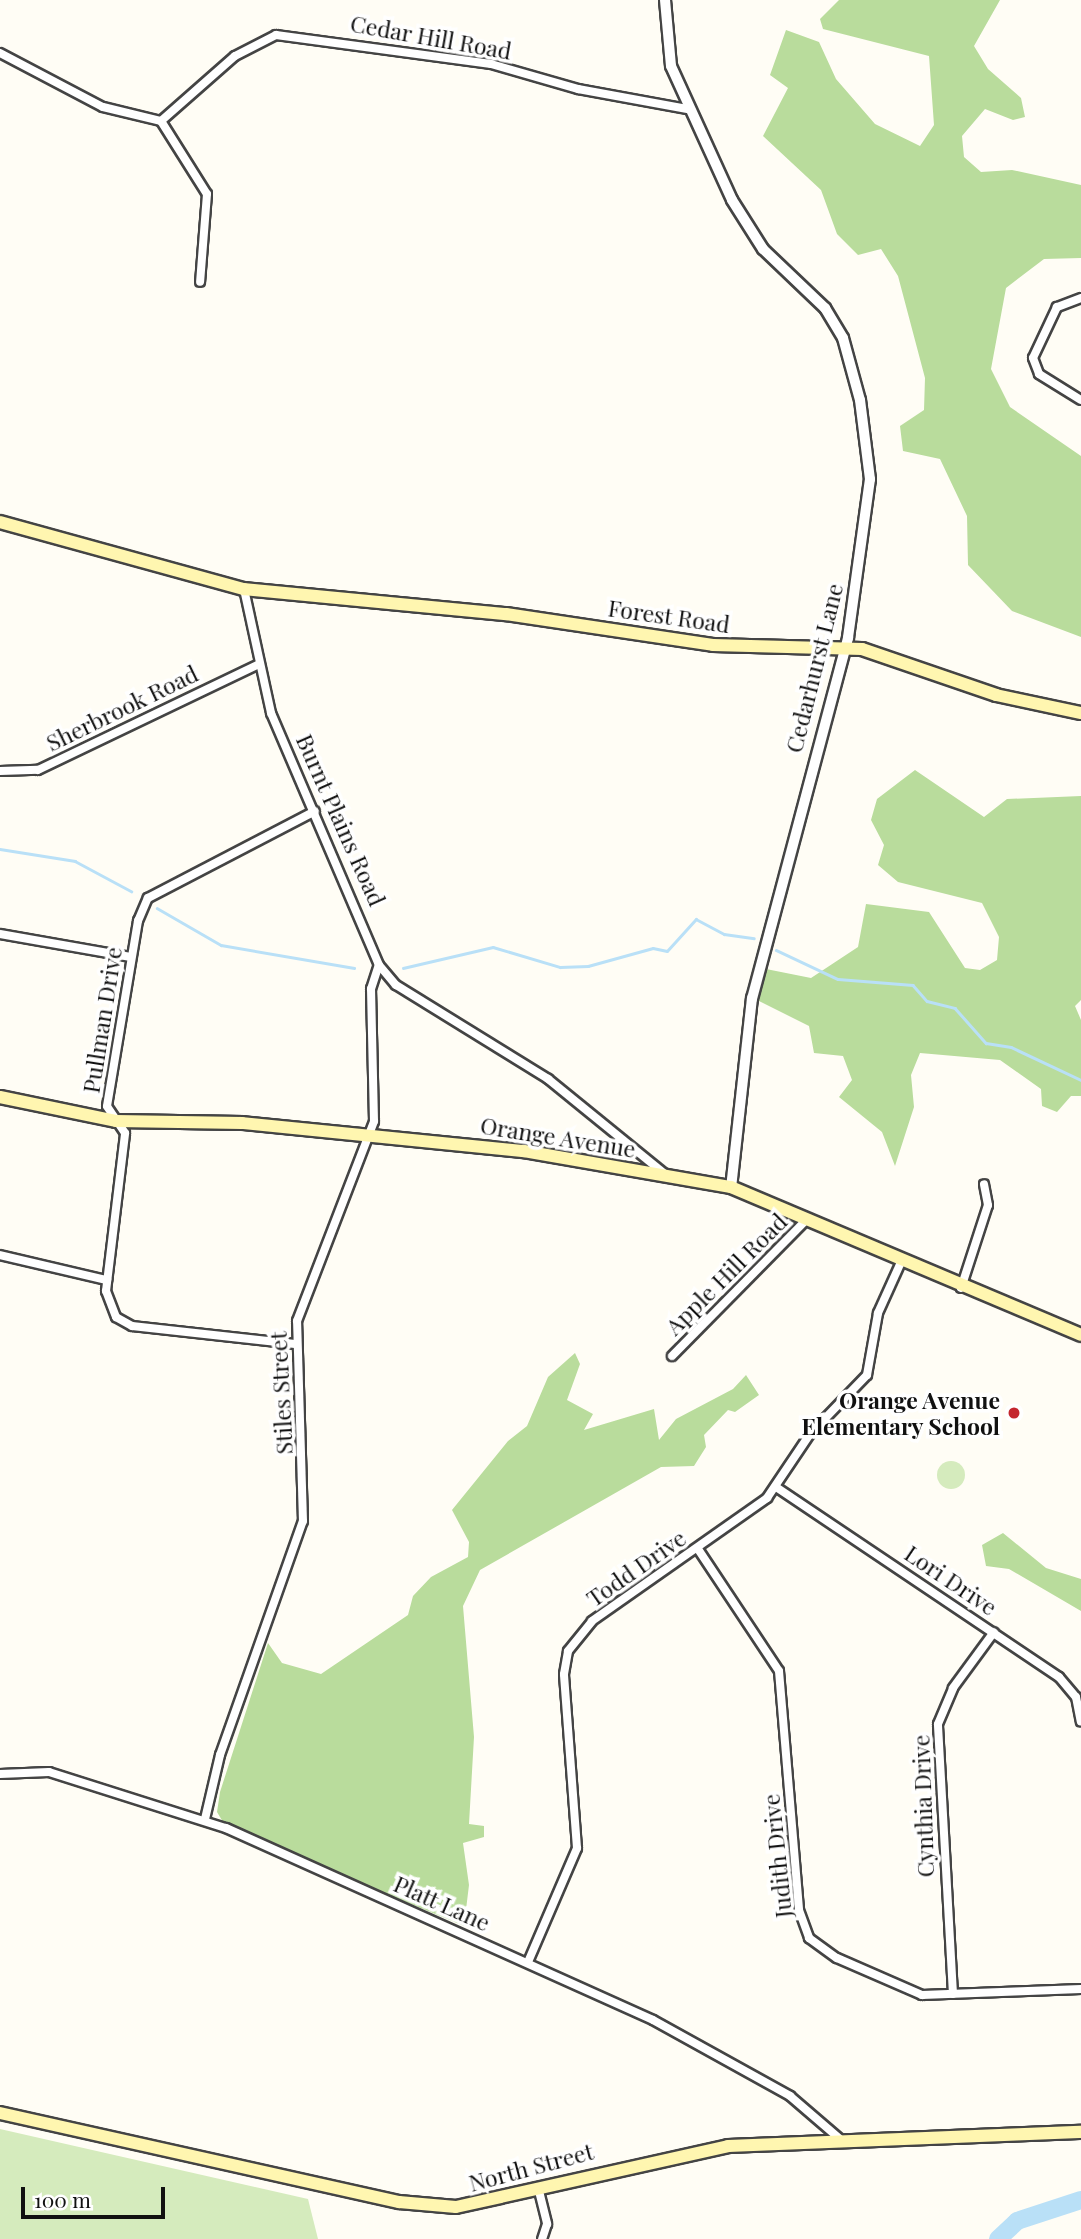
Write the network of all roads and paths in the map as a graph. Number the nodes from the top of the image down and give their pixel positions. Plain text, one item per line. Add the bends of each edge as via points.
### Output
1 (665, 0) edge
2 (0, 53) edge
3 (687, 109) junction
4 (161, 121) junction
5 (200, 282) dead end
6 (1081, 298) edge
7 (1081, 400) edge
8 (0, 522) edge
9 (244, 589) junction
10 (845, 648) junction
11 (257, 665) junction
12 (1081, 713) edge
13 (0, 771) edge
14 (315, 811) junction
15 (0, 934) edge
16 (131, 957) junction
17 (379, 965) junction
18 (0, 1097) edge
19 (116, 1121) junction
20 (369, 1134) junction
21 (668, 1177) junction
22 (984, 1184) dead end
23 (731, 1187) junction
24 (807, 1219) junction
25 (0, 1255) edge
26 (901, 1262) junction
27 (107, 1280) junction
28 (961, 1288) junction
29 (1081, 1335) edge
30 (295, 1344) junction
31 (672, 1356) dead end
32 (776, 1487) junction
33 (698, 1549) junction
34 (994, 1632) junction
35 (1081, 1722) edge
36 (0, 1774) edge
37 (205, 1819) junction
38 (528, 1962) junction
39 (1081, 1989) edge
40 (953, 1994) junction
41 (0, 2113) edge
42 (1081, 2132) edge
43 (841, 2139) junction
44 (539, 2191) junction
45 (542, 2239) edge

1 - 3 street, Cedarhurst Lane via 665,42
2 - 4 street via 103,107
3 - 4 street, Cedar Hill Road via 578,89 491,64 276,35 235,55
3 - 10 street, Cedarhurst Lane via 747,226 825,308 853,364 870,479
4 - 5 street via 207,194
6 - 7 street via 1057,307 1033,358 1039,374
8 - 9 main road
9 - 10 main road, Forest Road via 506,614 713,645
9 - 11 street, Burnt Plains Road
10 - 12 main road, Forest Road via 996,695
10 - 23 street, Cedarhurst Lane via 770,915 752,998
11 - 13 street, Sherbrook Road via 38,769
11 - 14 street, Burnt Plains Road via 278,730
14 - 16 street, Pullman Drive via 153,892 140,912
14 - 17 street, Burnt Plains Road
15 - 16 street
16 - 19 street, Pullman Drive via 107,1106
17 - 20 street, Stiles Street via 371,989
17 - 21 street, Burnt Plains Road via 396,985 556,1085
18 - 19 main road, Orange Avenue
19 - 20 main road, Orange Avenue
19 - 27 street, Pullman Drive via 125,1133
20 - 21 main road, Orange Avenue via 524,1151
20 - 30 street, Stiles Street via 302,1305
21 - 23 main road, Orange Avenue
22 - 28 street via 988,1205
23 - 24 main road, Orange Avenue
24 - 26 main road, Orange Avenue
24 - 31 street, Apple Hill Road
25 - 27 street
26 - 28 main road, Orange Avenue
26 - 32 street, Todd Drive via 877,1313 867,1375 810,1434
27 - 30 street, Pullman Drive via 112,1311 127,1324
28 - 29 main road, Orange Avenue
30 - 37 street, Stiles Street via 303,1521 220,1755
32 - 33 street, Todd Drive
32 - 34 street, Lori Drive
33 - 38 street, Todd Drive via 592,1621 565,1658 577,1848
33 - 40 street, Judith Drive via 779,1671 799,1910 809,1937 904,1992
34 - 35 street, Lori Drive via 1064,1681 1076,1697
34 - 40 street, Cynthia Drive via 953,1688 938,1724
36 - 37 street, Platt Lane via 49,1772
37 - 38 street, Platt Lane
38 - 43 street, Platt Lane via 653,2020 790,2096
39 - 40 street, Judith Drive
41 - 44 main road, North Street via 417,2205 471,2206
42 - 43 main road, North Street
43 - 44 main road, North Street via 682,2152
44 - 45 street via 547,2224

